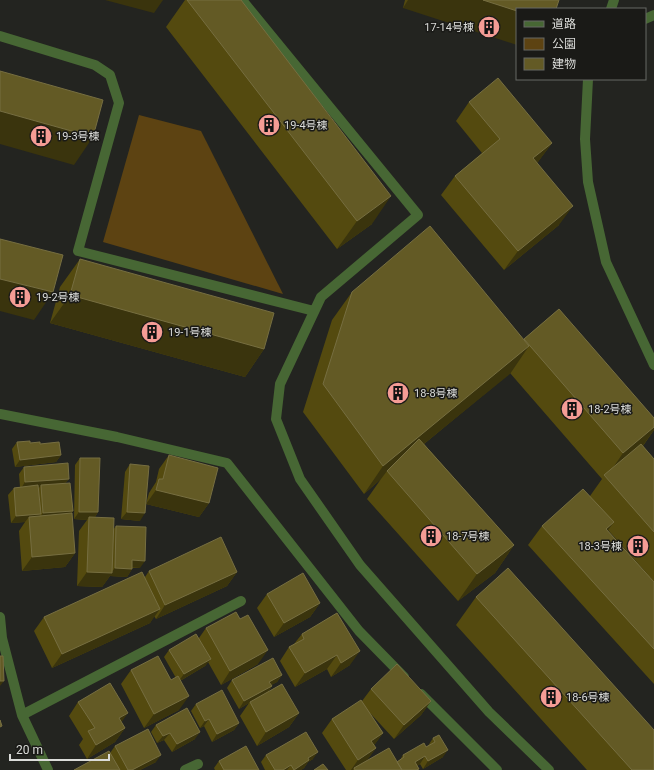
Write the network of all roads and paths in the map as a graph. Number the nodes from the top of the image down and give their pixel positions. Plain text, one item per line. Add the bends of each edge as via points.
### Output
1 (242, 0) edge
2 (0, 36) edge
3 (588, 80) edge
4 (314, 311) junction
5 (654, 365) edge
6 (0, 414) edge
7 (241, 600) dead end
8 (0, 617) edge
9 (22, 715) junction
10 (198, 764) dead end
11 (48, 770) edge
12 (185, 770) edge
13 (497, 770) edge
14 (549, 770) edge

1 - 4 street via 418,215 321,297
2 - 4 street via 95,65 110,75 119,103 78,251
3 - 5 street via 585,139 588,182 604,255
4 - 14 street via 280,384 276,419 300,479 360,565 489,712
6 - 13 street via 117,437 227,463 359,631
7 - 9 street
8 - 9 street via 2,638
9 - 11 street
10 - 12 street

